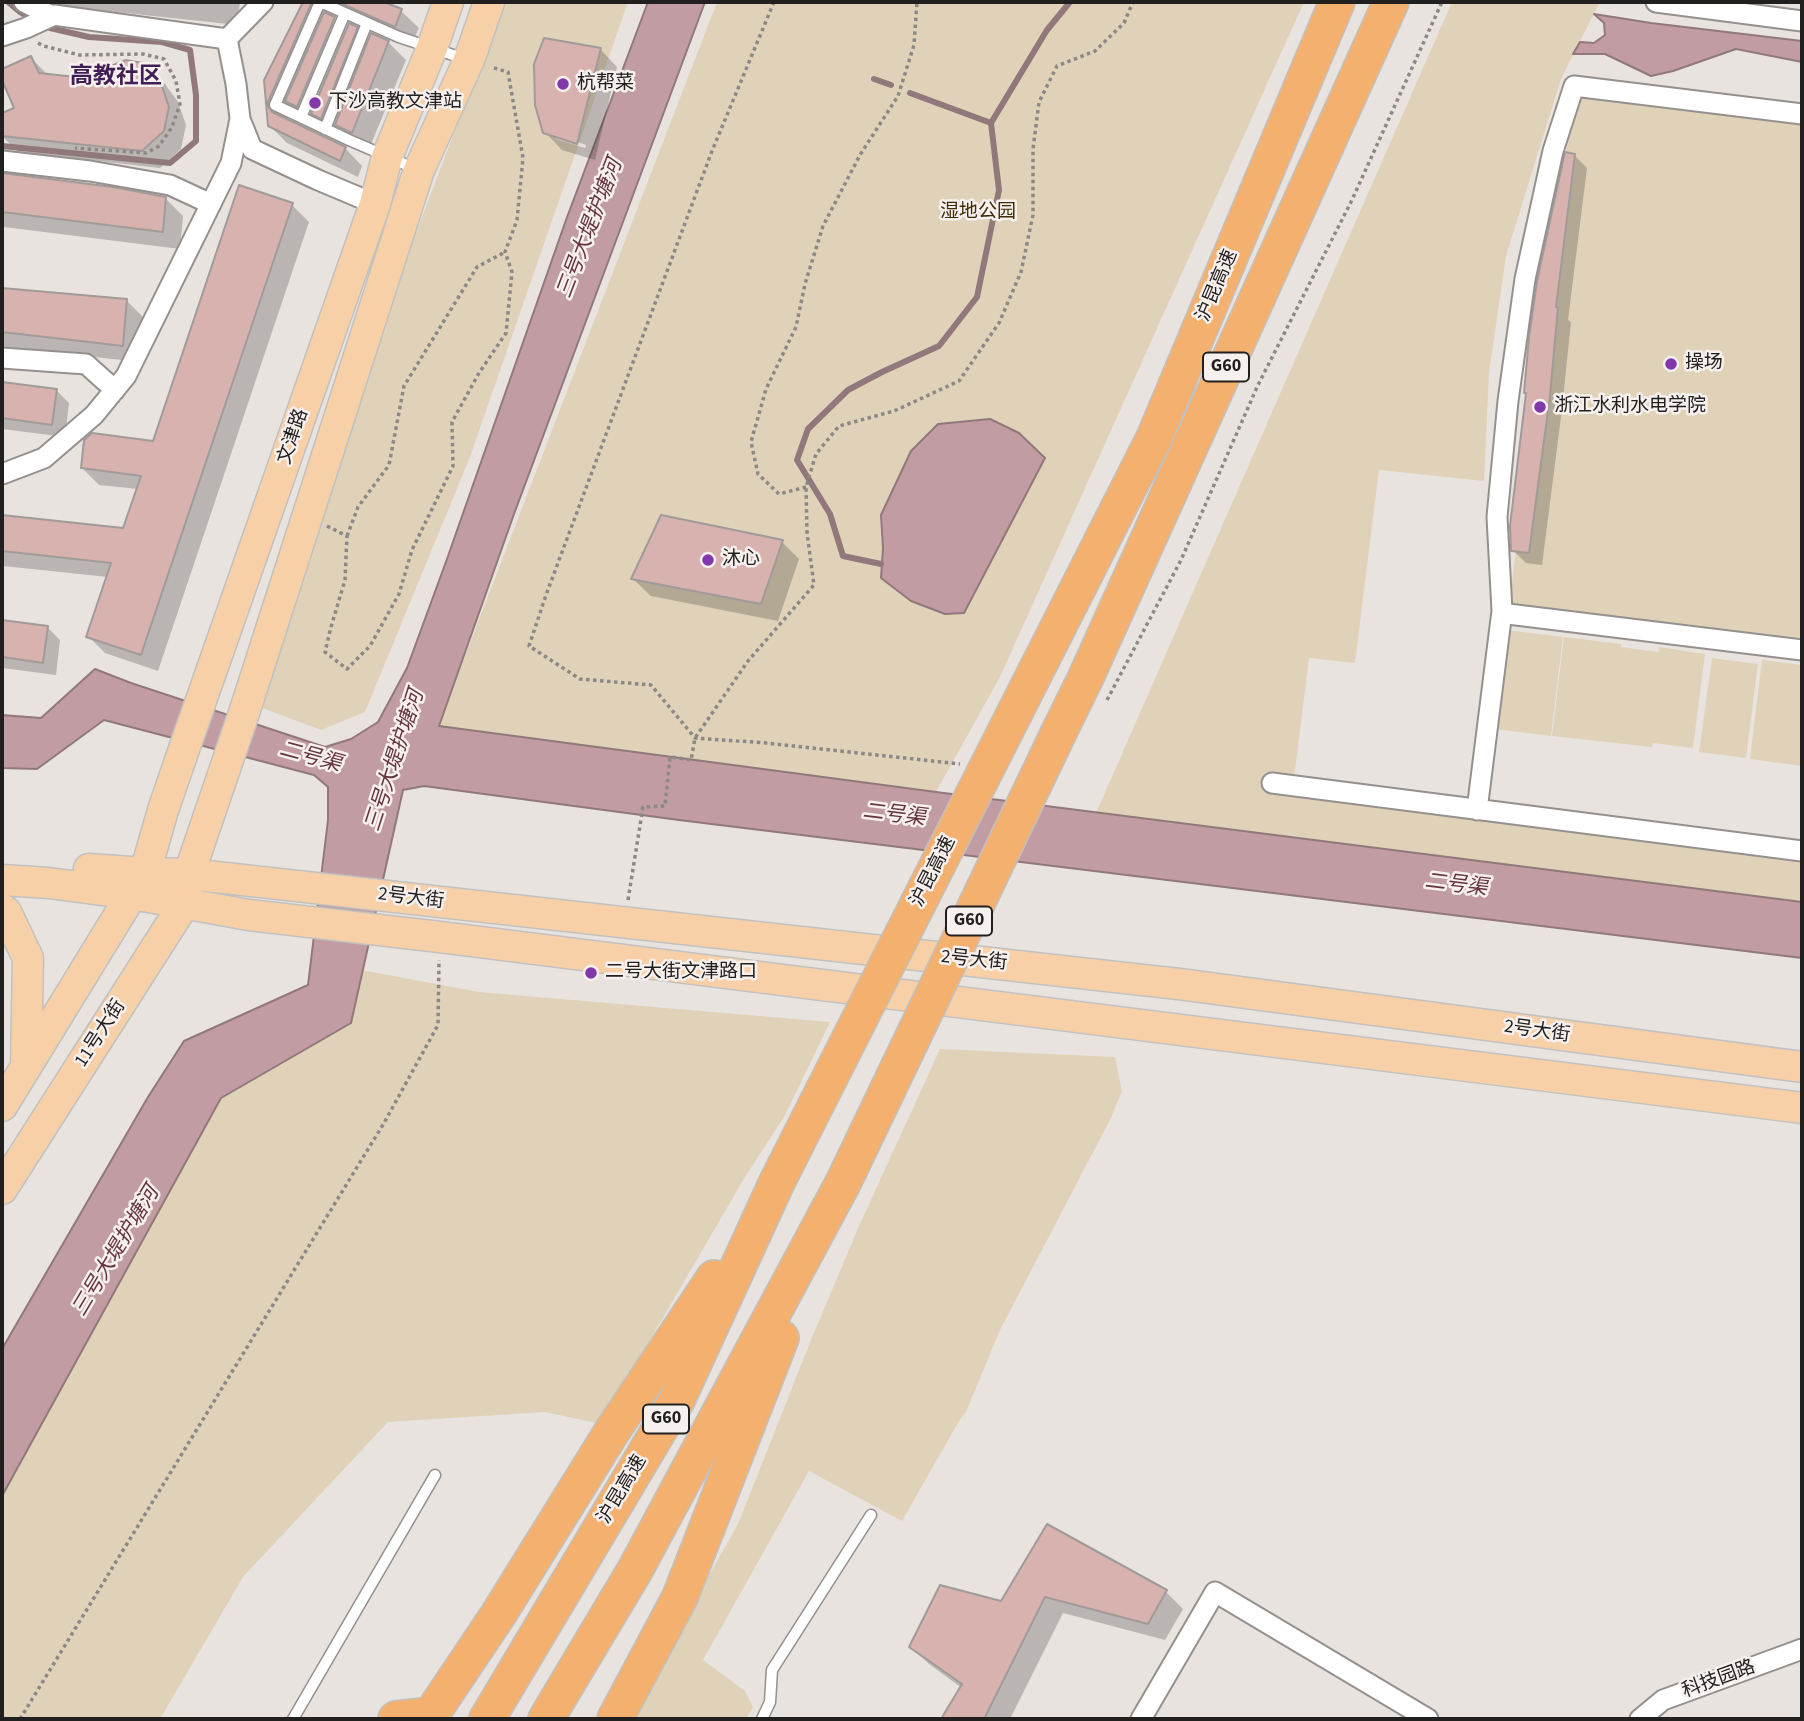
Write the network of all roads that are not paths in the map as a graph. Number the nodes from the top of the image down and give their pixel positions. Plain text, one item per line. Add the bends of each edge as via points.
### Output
1 (24, 2) edge
2 (263, 2) edge
3 (448, 2) edge
4 (489, 2) edge
5 (1337, 2) edge
6 (1391, 2) edge
7 (1656, 2) edge
8 (345, 13) junction
9 (52, 16) junction
10 (1802, 21) edge
11 (367, 23) junction
12 (15, 32) edge
13 (227, 39) junction
14 (432, 48) junction
15 (469, 60) junction
16 (1802, 114) edge
17 (301, 117) junction
18 (240, 120) junction
19 (325, 129) junction
20 (387, 157) junction
21 (2, 161) edge
22 (419, 170) junction
23 (211, 204) junction
24 (375, 204) junction
25 (2, 358) edge
26 (115, 390) junction
27 (2, 474) edge
28 (1508, 614) dead end
29 (1802, 650) edge
30 (1272, 783) dead end
31 (1477, 810) junction
32 (1802, 851) edge
33 (2, 863) edge
34 (189, 873) junction
35 (2, 880) edge
36 (139, 884) junction
37 (184, 904) junction
38 (2, 909) edge
39 (26, 1066) junction
40 (1802, 1068) edge
41 (2, 1106) edge
42 (1802, 1108) edge
43 (777, 1182) junction
44 (843, 1183) junction
45 (2, 1189) edge
46 (435, 1475) dead end
47 (870, 1515) dead end
48 (1802, 1649) edge
49 (293, 1719) edge
50 (396, 1719) edge
51 (487, 1719) edge
52 (546, 1719) edge
53 (615, 1719) edge
54 (762, 1719) edge
55 (1141, 1719) edge
56 (1428, 1719) edge
57 (1640, 1719) edge

1 - 9 street
2 - 13 street
3 - 14 main road, 文津路
4 - 15 main road, 文津路
5 - 43 highway, 沪昆高速 / G60, bridge via 1154,438
6 - 44 highway, 沪昆高速 / G60, bridge via 1059,732
7 - 10 street
8 - 11 lane
8 - 17 lane
8 - 17 lane via 320,2 275,106
9 - 12 street
9 - 13 street
11 - 14 lane
11 - 19 lane
13 - 18 street
14 - 15 lane
14 - 20 main road, 文津路
15 - 22 main road, 文津路
16 - 31 street via 1574,86 1553,151 1525,279 1508,401 1497,517 1503,611
17 - 19 lane
18 - 23 street via 231,163
18 - 24 street via 252,149
19 - 20 lane
20 - 22 lane
20 - 24 main road, 文津路
21 - 23 street via 170,185
22 - 34 main road, 文津路
23 - 26 street
24 - 36 main road, 文津路
25 - 26 street via 86,364
26 - 27 street via 94,415 44,458
28 - 29 street
30 - 31 street
31 - 32 street
33 - 36 main road
34 - 36 main road, 2号大街
34 - 37 main road, 11号大街
34 - 40 main road, 2号大街 via 1179,984
35 - 36 main road
36 - 37 main road, 2号大街
36 - 39 main road
37 - 42 main road, 2号大街
37 - 45 main road, 11号大街
38 - 39 main road via 28,958
39 - 41 main road
43 - 50 highway via 431,1716
43 - 51 highway, 沪昆高速 / G60 via 677,1400
44 - 52 highway, 沪昆高速 / G60 via 635,1570
44 - 53 highway via 680,1597
46 - 49 lane
47 - 54 lane via 772,1670 771,1702
48 - 57 street, 科技园路 via 1663,1700
55 - 56 street via 1215,1592

